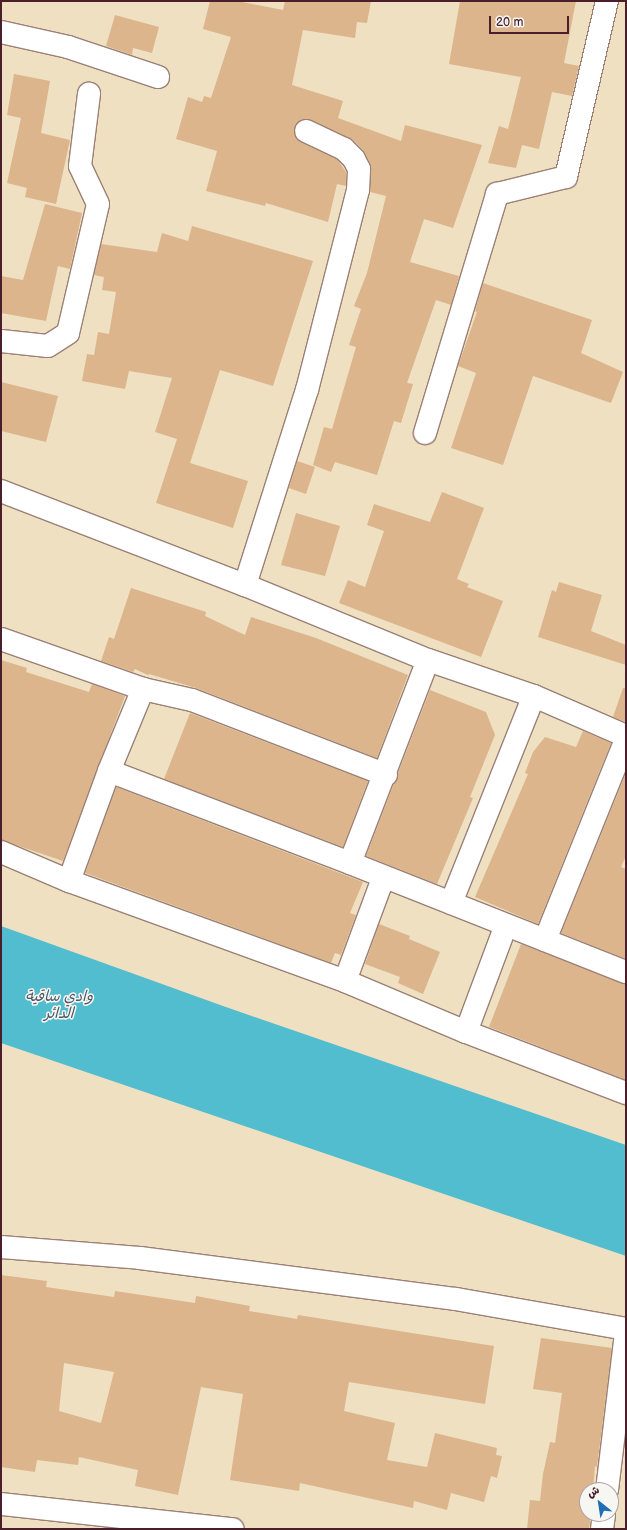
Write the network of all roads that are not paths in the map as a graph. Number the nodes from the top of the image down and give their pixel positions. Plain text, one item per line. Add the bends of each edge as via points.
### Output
1 (607, 1) edge
2 (1, 32) edge
3 (158, 77) dead end
4 (89, 94) dead end
5 (306, 131) dead end
6 (1, 341) edge
7 (424, 433) dead end
8 (1, 491) edge
9 (245, 585) junction
10 (1, 639) edge
11 (428, 660) junction
12 (143, 689) junction
13 (534, 696) junction
14 (626, 736) edge
15 (626, 740) edge
16 (109, 771) junction
17 (386, 775) junction
18 (1, 852) edge
19 (350, 863) junction
20 (383, 878) junction
21 (69, 881) junction
22 (451, 903) junction
23 (506, 925) junction
24 (545, 940) junction
25 (626, 972) edge
26 (345, 981) junction
27 (466, 1032) junction
28 (626, 1093) edge
29 (1, 1247) edge
30 (626, 1329) edge
31 (626, 1334) edge
32 (608, 1482) edge
33 (1, 1504) edge
34 (234, 1529) edge

1 - 7 street via 566,177 497,194
2 - 3 street via 68,47
4 - 6 street via 80,166 98,204 68,333 48,346
5 - 9 street via 344,149 354,159 359,169 358,190 307,390
8 - 9 street
9 - 11 street
10 - 12 street
11 - 13 street
11 - 17 street
12 - 16 street
12 - 17 street via 192,700
13 - 14 street
13 - 22 street
15 - 24 street
16 - 19 street
16 - 21 street
17 - 19 street
18 - 21 street
19 - 20 street
20 - 22 street
20 - 26 street
21 - 26 street
22 - 23 street
23 - 24 street
23 - 27 street
24 - 25 street
26 - 27 street
27 - 28 street
29 - 30 street via 164,1261 463,1300
31 - 32 street
33 - 34 street

